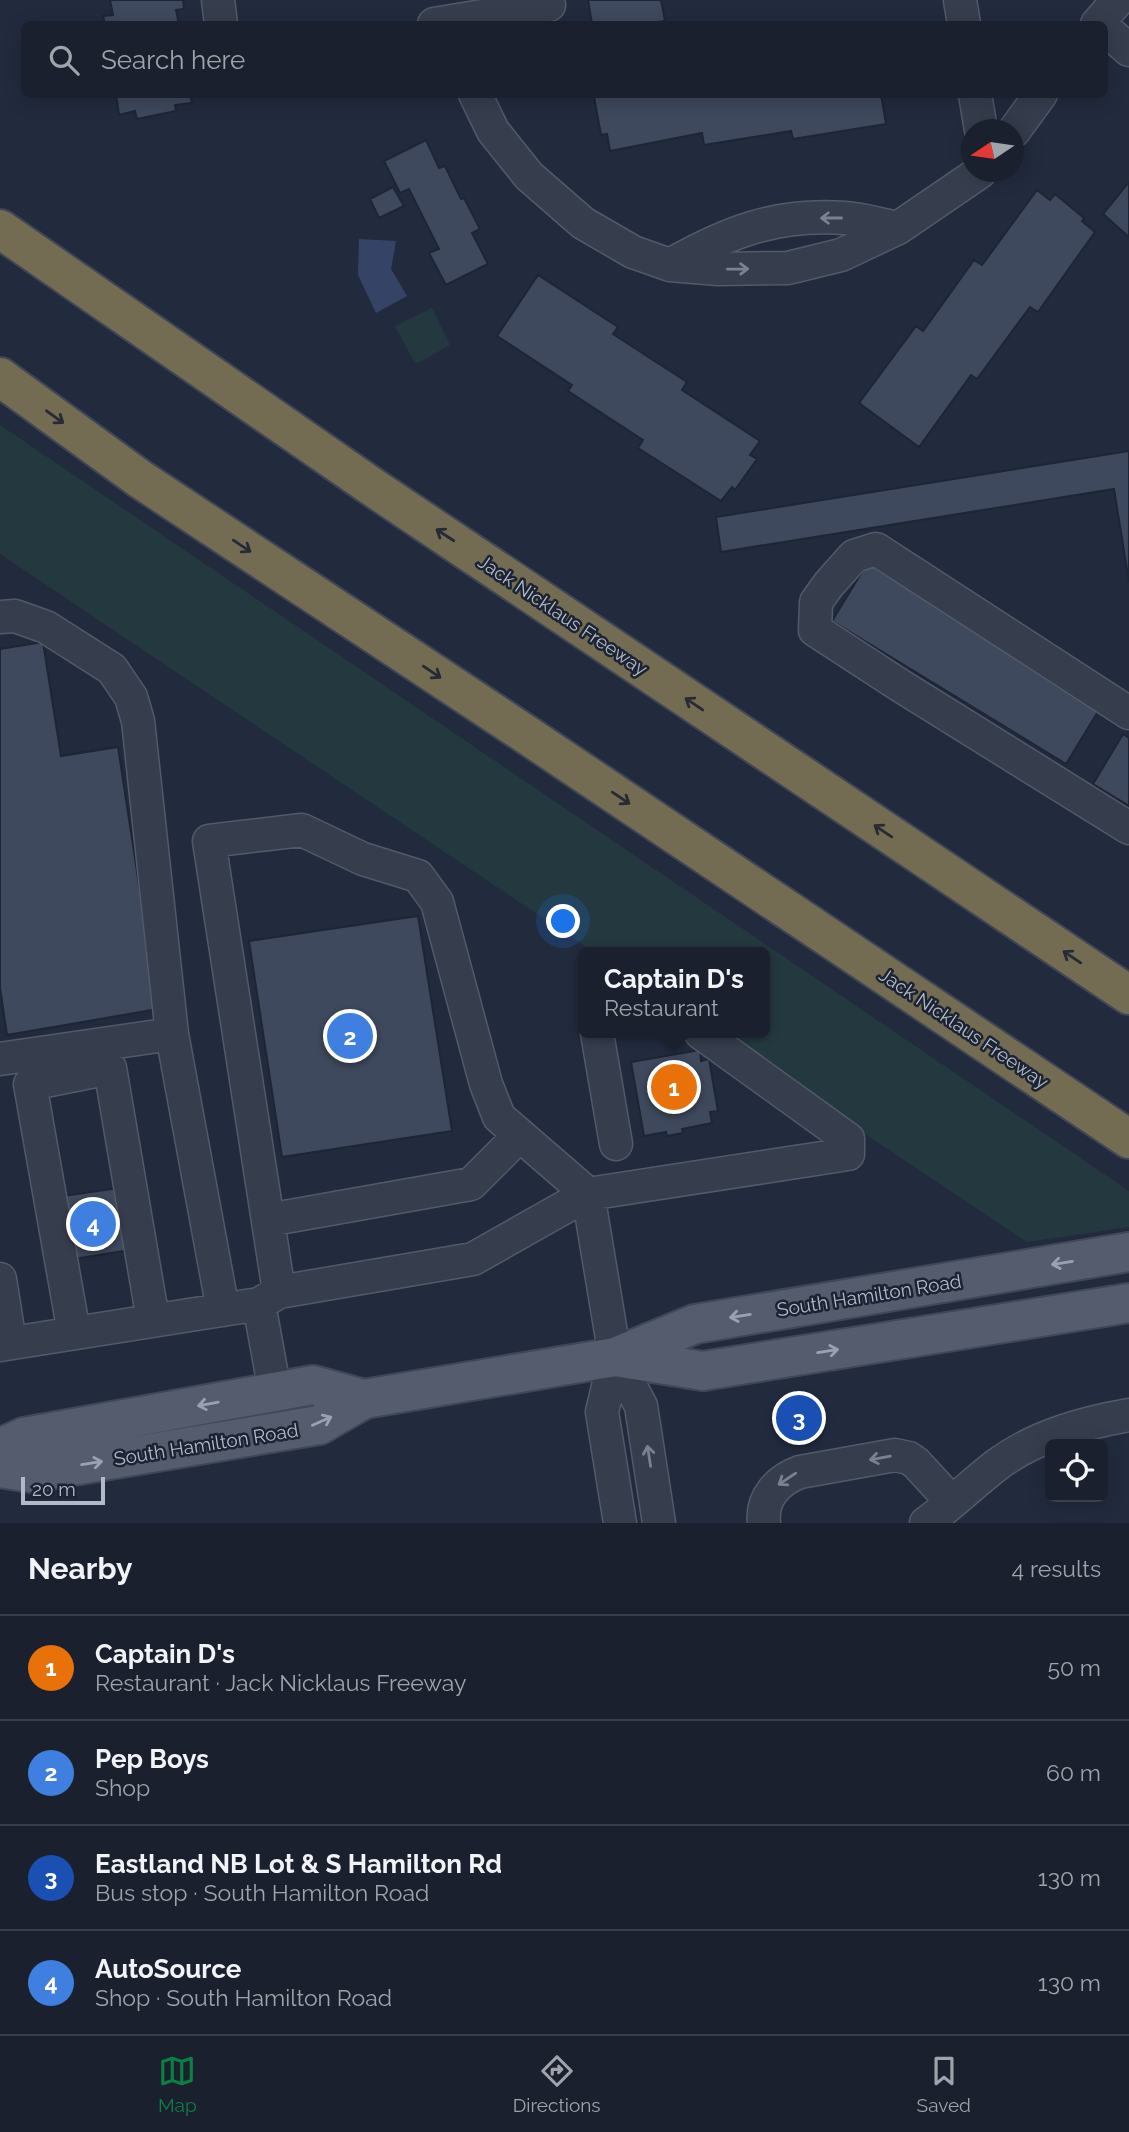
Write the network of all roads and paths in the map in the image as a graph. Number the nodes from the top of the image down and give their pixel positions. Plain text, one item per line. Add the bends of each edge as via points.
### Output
1 (218, 0) edge
2 (960, 0) edge
3 (549, 5) dead end
4 (441, 18) edge
5 (221, 21) edge
6 (964, 21) edge
7 (1108, 25) edge
8 (1129, 50) edge
9 (477, 98) edge
10 (976, 98) edge
11 (1038, 98) edge
12 (979, 119) edge
13 (1022, 119) edge
14 (965, 182) edge
15 (898, 228) junction
16 (0, 229) edge
17 (670, 265) junction
18 (0, 377) edge
19 (0, 617) edge
20 (1129, 713) edge
21 (1129, 828) edge
22 (1129, 995) edge
23 (172, 1034) junction
24 (598, 1038) edge
25 (708, 1038) edge
26 (0, 1059) edge
27 (520, 1135) junction
28 (1129, 1139) edge
29 (616, 1144) dead end
30 (588, 1194) junction
31 (268, 1220) junction
32 (1129, 1252) edge
33 (0, 1279) edge
34 (269, 1298) junction
35 (1129, 1303) edge
36 (223, 1310) junction
37 (153, 1320) junction
38 (74, 1333) junction
39 (5, 1344) edge
40 (615, 1357) junction
41 (275, 1392) junction
42 (364, 1399) junction
43 (1129, 1415) edge
44 (0, 1448) edge
45 (0, 1468) edge
46 (952, 1502) junction
47 (620, 1523) edge
48 (659, 1523) edge
49 (764, 1523) edge
50 (926, 1523) edge

1 - 5 street
2 - 6 street
3 - 4 street
7 - 8 street
9 - 17 street via 493,131 529,176 583,223 632,252
10 - 12 street
11 - 13 street
14 - 15 street
17 -> 15 street via 788,268 841,255
15 -> 17 street via 846,218 760,224 710,242
22 -> 16 highway, Jack Nicklaus Freeway via 371,486
18 -> 28 highway, Jack Nicklaus Freeway via 140,479
19 - 23 street via 15,616 46,626 112,668 131,697 138,721
20 - 21 street via 876,549 854,556 816,603 815,630
23 - 26 street
23 - 36 street
24 - 29 street
25 - 30 street via 848,1139 848,1154
27 - 30 street
27 - 31 street via 471,1184
27 - 31 street via 499,1117 486,1084 438,902 418,876 363,859 302,830 209,841
30 - 34 street via 473,1258
30 - 40 street
31 - 34 street
32 -> 40 main road, South Hamilton Road via 695,1324
33 - 39 street
34 - 36 street
34 - 41 street
40 -> 35 main road, South Hamilton Road via 703,1371
36 - 37 street
37 - 38 street
37 - 38 street via 110,1068 30,1084
38 - 39 street
40 - 42 main road, South Hamilton Road
40 - 47 street via 602,1412
48 -> 40 street via 641,1406
41 - 42 main road, South Hamilton Road via 313,1385
41 -> 44 main road, South Hamilton Road via 24,1437
45 -> 42 main road, South Hamilton Road via 31,1473 319,1425
43 - 46 street via 1075,1427 1024,1448
46 -> 49 street via 916,1463 895,1455 788,1476 766,1500
46 - 50 street

